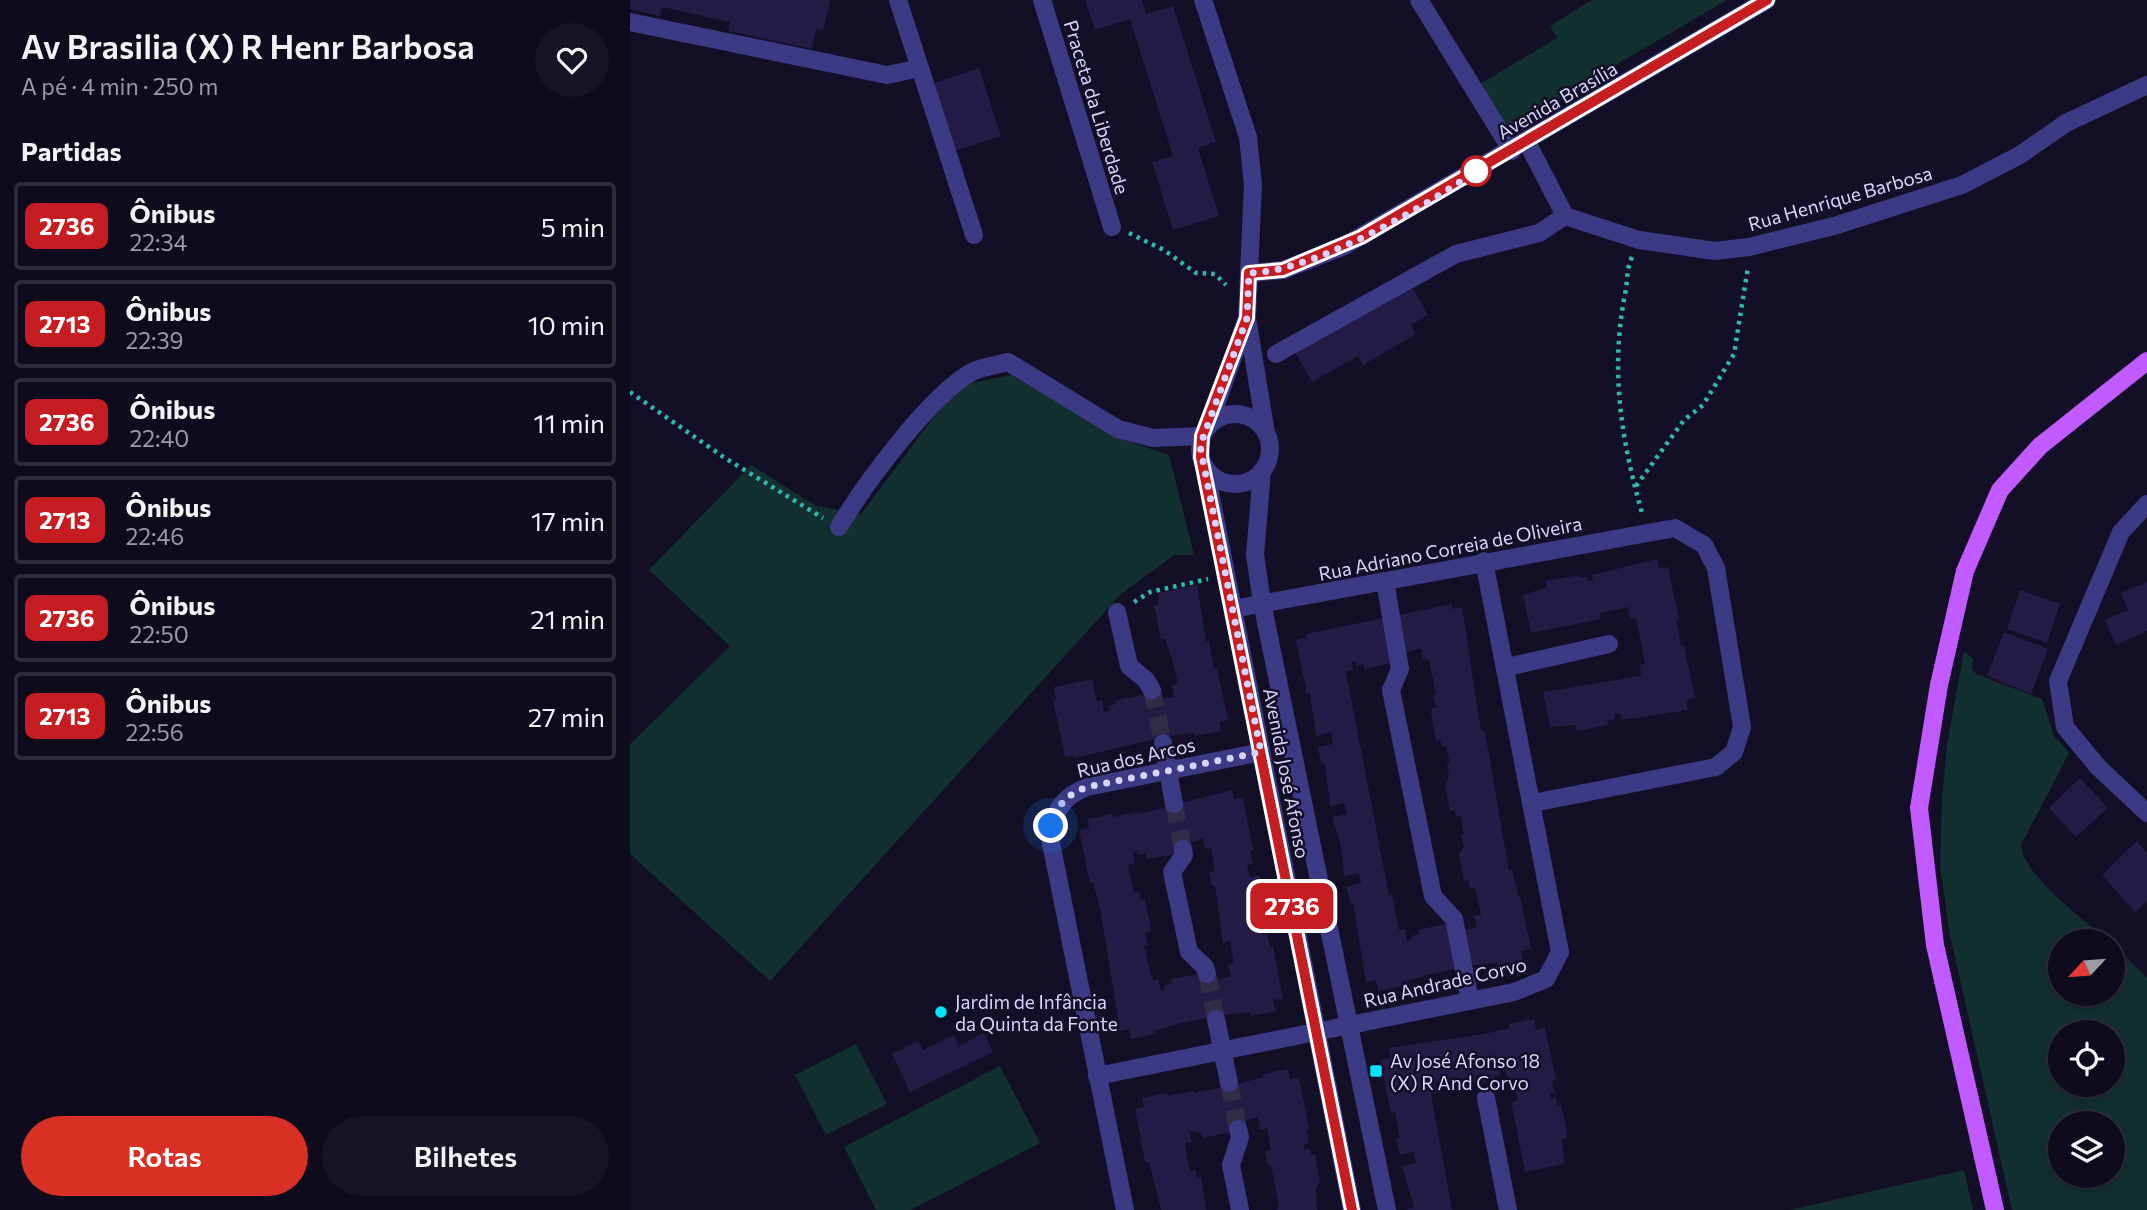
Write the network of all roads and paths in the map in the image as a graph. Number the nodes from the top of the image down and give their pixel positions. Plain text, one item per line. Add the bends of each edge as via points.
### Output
1 (898, 0) edge
2 (1042, 0) edge
3 (1203, 0) edge
4 (1419, 0) edge
5 (1767, 0) edge
6 (630, 22) edge
7 (920, 68) junction
8 (2147, 85) edge
9 (1519, 147) junction
10 (1565, 216) junction
11 (1112, 227) joint
12 (974, 234) dead end
13 (1639, 240) junction
14 (1749, 247) junction
15 (1249, 273) junction
16 (1247, 318) junction
17 (1276, 354) dead end
18 (2147, 361) edge
19 (630, 393) edge
20 (1205, 432) junction
21 (1266, 433) junction
22 (1205, 467) junction
23 (1262, 471) junction
24 (1635, 487) junction
25 (2145, 512) edge
26 (839, 527) joint
27 (1648, 533) junction
28 (1484, 561) junction
29 (1226, 576) junction
30 (1385, 581) junction
31 (1262, 603) junction
32 (1233, 609) junction
33 (1117, 612) joint
34 (1609, 644) dead end
35 (1507, 667) junction
36 (1152, 690) tunnel mouth
37 (1163, 743) tunnel mouth
38 (1261, 752) junction
39 (1167, 771) junction
40 (1533, 803) junction
41 (1174, 804) tunnel mouth
42 (2147, 813) edge
43 (1183, 849) tunnel mouth
44 (1207, 974) tunnel mouth
45 (1470, 1001) junction
46 (1216, 1019) tunnel mouth
47 (1350, 1026) junction
48 (1317, 1032) junction
49 (1223, 1052) junction
50 (1097, 1076) junction
51 (1229, 1083) tunnel mouth
52 (1486, 1098) dead end
53 (1238, 1129) tunnel mouth
54 (1125, 1210) edge
55 (1241, 1210) edge
56 (1352, 1210) edge
57 (1387, 1210) edge
58 (1508, 1210) edge
59 (1995, 1210) edge

1 - 7 street
2 - 11 street, Praceta da Liberdade
3 - 15 street via 1248,137 1253,185
4 - 9 street
5 - 9 street, Avenida Brasília
6 - 7 street via 887,75
7 - 12 street
8 - 14 street, Rua Henrique Barbosa via 2066,123 2020,155 1962,185 1834,226
9 - 10 street
9 - 15 street, Avenida Brasília via 1344,246 1283,270
10 - 13 street, Rua Henrique Barbosa
10 - 17 street via 1539,233 1456,254
11 - 16 path via 1147,240 1196,273 1221,278
13 - 14 street, Rua Henrique Barbosa via 1715,251
13 - 24 path via 1626,271 1620,316 1619,399 1624,449
14 - 24 path via 1734,354 1703,405 1684,420
15 - 16 street
16 - 20 street
16 - 21 street
18 - 59 main road via 2040,446 2000,489 1965,570 1938,685 1919,808 1935,945
19 - 26 path
20 - 21 street via 1216,419 1238,414 1249,417
20 - 22 street via 1201,457
20 - 26 street via 1153,438 1118,429 1008,362 973,371 944,391 859,494
21 - 23 street via 1269,453
22 - 23 street via 1212,476 1233,484
22 - 29 street, Avenida José Afonso
23 - 31 street, Avenida José Afonso via 1255,555
24 - 27 path
25 - 42 street via 2121,532 2058,681 2065,727 2098,767
27 - 28 street, Rua Adriano Correia de Oliveira
27 - 40 street, Rua Adriano Correia de Oliveira via 1675,528 1704,545 1716,568 1742,727 1734,752 1716,767
28 - 30 street, Rua Adriano Correia de Oliveira
28 - 35 street, Rua Andrade Corvo
29 - 32 street, Avenida José Afonso
29 - 33 path via 1150,592
30 - 31 street, Rua Adriano Correia de Oliveira
30 - 45 street via 1400,669 1391,690 1430,883 1433,896 1454,919
31 - 32 street, Rua Adriano Correia de Oliveira
31 - 47 street, Avenida José Afonso
32 - 38 street, Avenida José Afonso
33 - 36 street via 1129,666
34 - 35 street
35 - 40 street, Rua Andrade Corvo
37 - 39 street
38 - 39 street, Rua dos Arcos
38 - 48 street, Avenida José Afonso
39 - 41 street
39 - 50 street, Rua dos Arcos via 1070,794 1055,811 1051,826
40 - 45 street, Rua Andrade Corvo via 1560,952 1546,979 1514,992
43 - 44 street via 1185,855 1172,872 1189,952
45 - 47 street, Rua Andrade Corvo
46 - 49 street
47 - 48 street, Rua Andrade Corvo
47 - 57 street, Avenida José Afonso
48 - 49 street, Rua Andrade Corvo
48 - 56 street, Avenida José Afonso
49 - 50 street, Rua Andrade Corvo
49 - 51 street
50 - 54 street, Rua dos Arcos
52 - 58 street
53 - 55 street via 1231,1165

